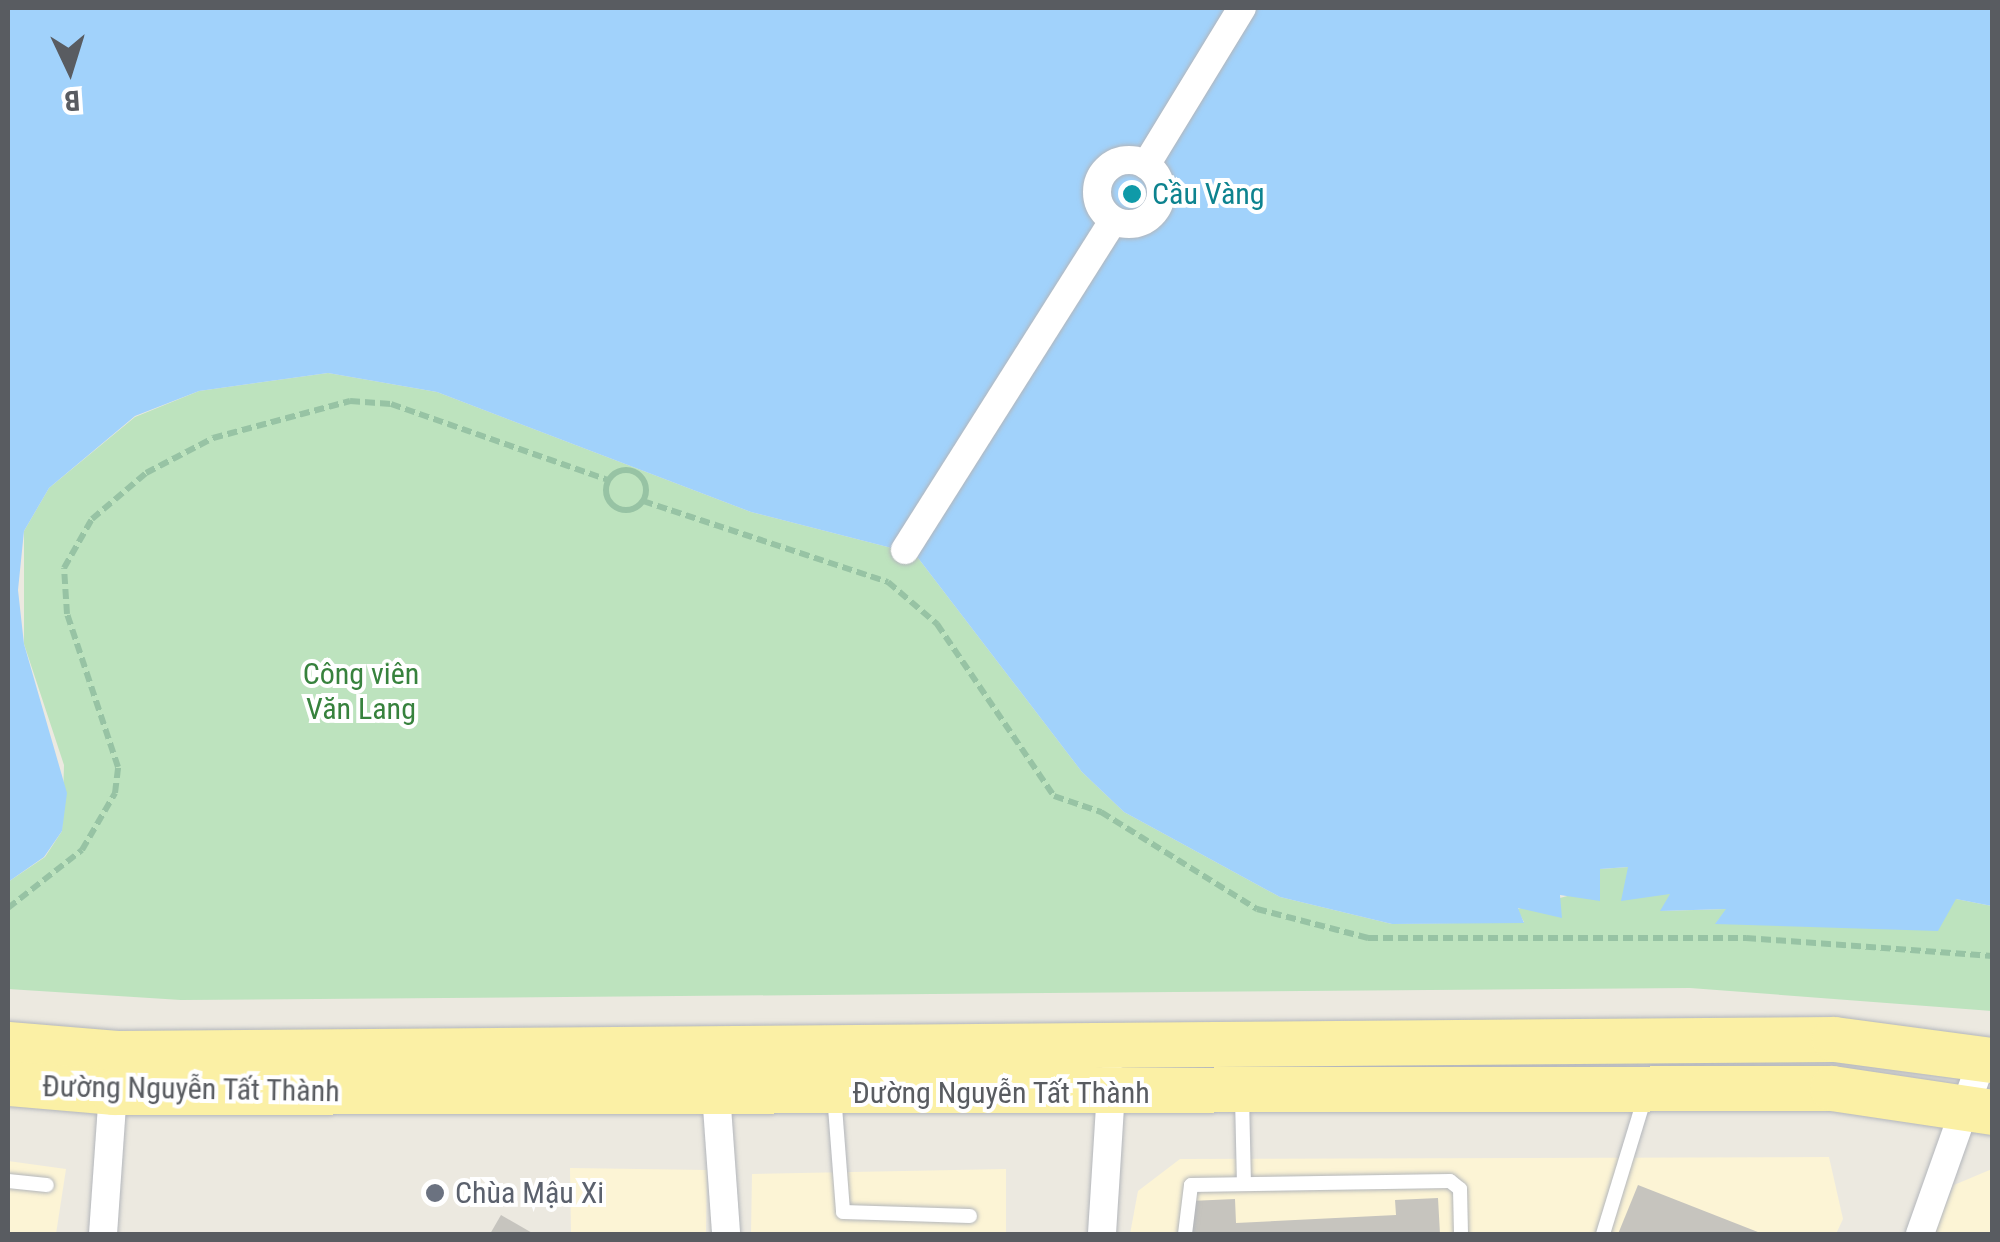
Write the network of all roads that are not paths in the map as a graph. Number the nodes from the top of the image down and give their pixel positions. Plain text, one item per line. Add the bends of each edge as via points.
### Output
1 (1242, 8) edge
2 (1146, 165) junction
3 (1113, 221) junction
4 (905, 550) dead end
5 (8, 1044) edge
6 (1114, 1046) junction
7 (1988, 1058) edge
8 (8, 1084) edge
9 (1648, 1087) junction
10 (113, 1092) junction
11 (716, 1092) junction
12 (1112, 1092) junction
13 (1242, 1092) junction
14 (834, 1093) junction
15 (1982, 1109) edge
16 (8, 1181) edge
17 (1244, 1182) junction
18 (47, 1185) dead end
19 (970, 1216) dead end
20 (103, 1234) edge
21 (726, 1234) edge
22 (1102, 1234) edge
23 (1185, 1234) edge
24 (1461, 1234) edge
25 (1603, 1234) edge
26 (1920, 1234) edge

1 - 2 street
2 - 3 street via 1160,182 1160,204 1134,224
2 - 3 street via 1126,160 1101,176 1096,196
3 - 4 street
5 - 6 main road, Đường Nguyễn Tất Thành via 117,1053
6 - 7 main road, Đường Nguyễn Tất Thành via 1834,1040
6 - 12 street
7 - 15 street
8 - 10 main road, Đường Nguyễn Tất Thành
9 - 13 main road, Đường Nguyễn Tất Thành
9 - 15 main road, Đường Nguyễn Tất Thành via 1832,1088
9 - 25 lane
10 - 11 main road, Đường Nguyễn Tất Thành
10 - 20 street
11 - 14 main road, Đường Nguyễn Tất Thành
11 - 21 street
12 - 13 main road, Đường Nguyễn Tất Thành
12 - 14 main road, Đường Nguyễn Tất Thành
12 - 22 street
13 - 17 lane
14 - 19 lane via 843,1212
15 - 26 street
16 - 18 lane
17 - 23 lane via 1191,1185
17 - 24 lane via 1450,1182 1460,1189

